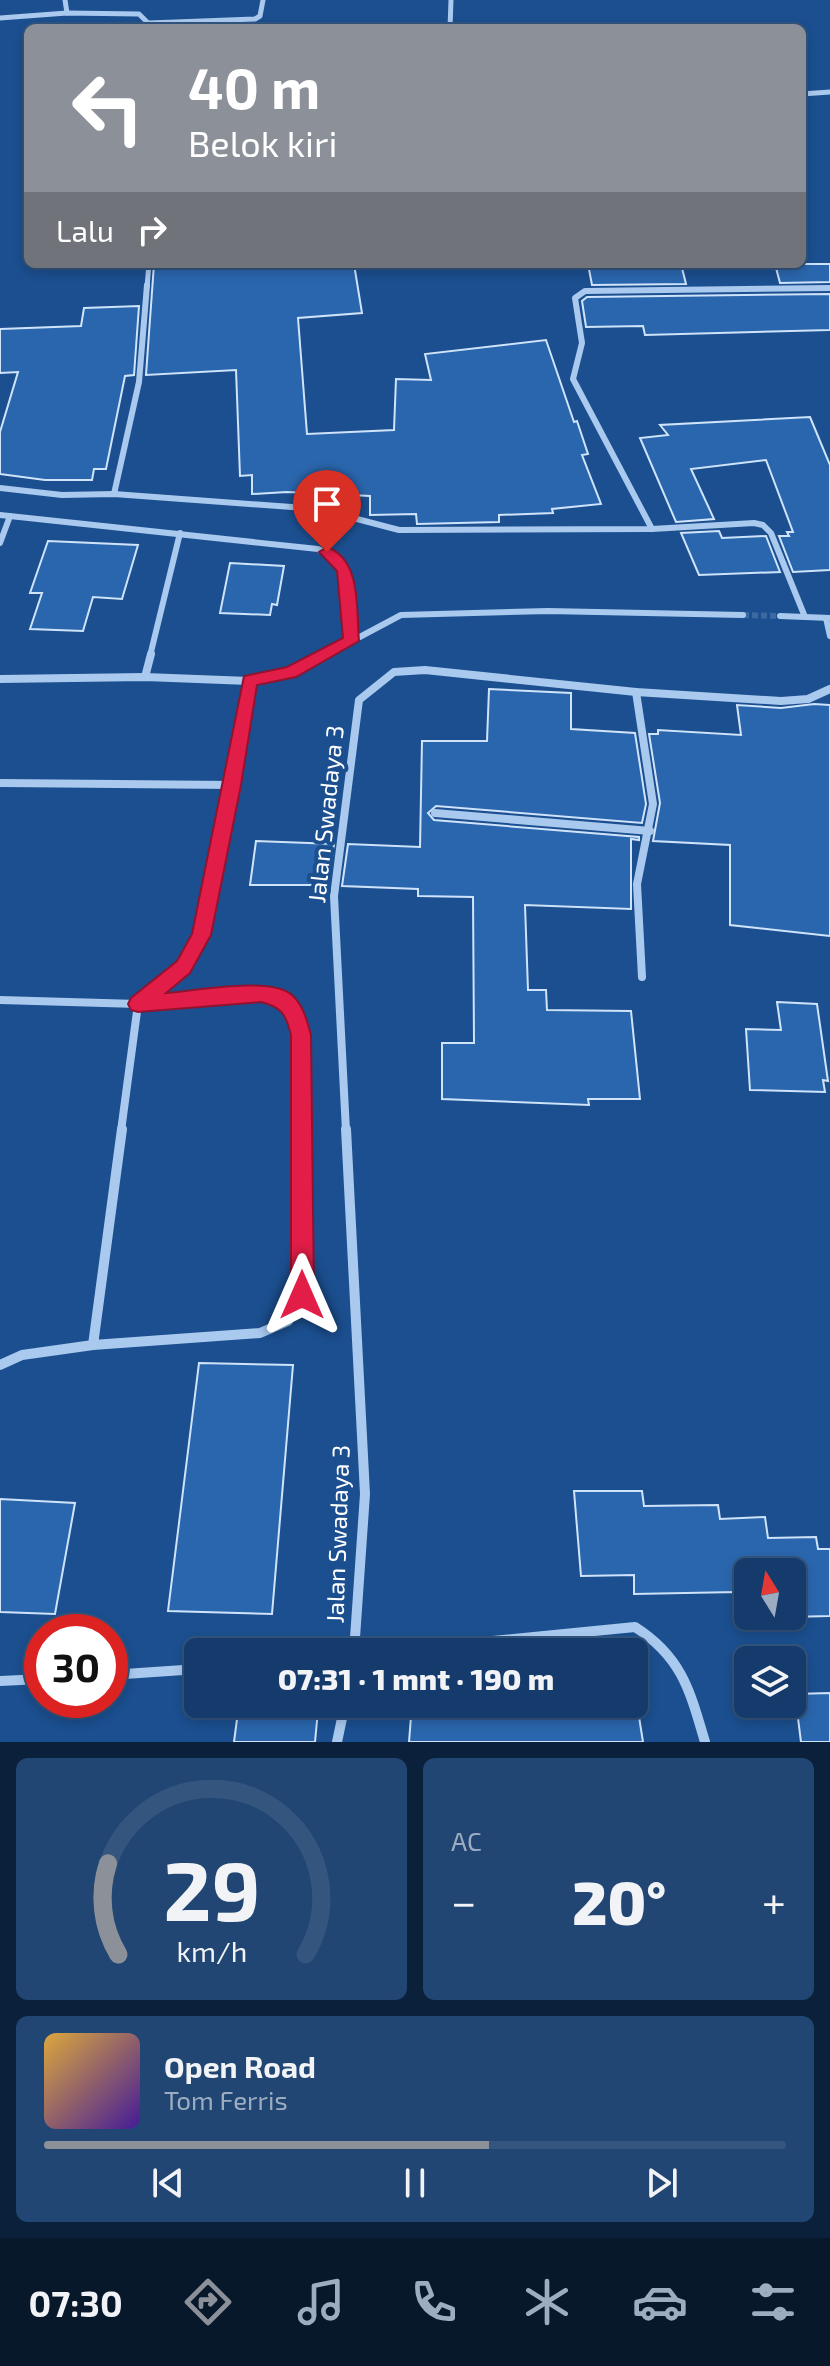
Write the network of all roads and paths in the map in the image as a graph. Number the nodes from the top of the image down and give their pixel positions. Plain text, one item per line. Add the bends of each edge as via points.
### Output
1 (65, 0) edge
2 (263, 0) edge
3 (451, 0) edge
4 (67, 13) junction
5 (0, 18) edge
6 (147, 24) edge
7 (173, 24) edge
8 (450, 24) edge
9 (830, 92) edge
10 (806, 94) edge
11 (149, 268) edge
12 (830, 288) edge
13 (0, 488) edge
14 (114, 494) junction
15 (0, 515) edge
16 (10, 516) junction
17 (652, 529) junction
18 (180, 533) junction
19 (0, 543) edge
20 (743, 615) tunnel mouth
21 (780, 616) tunnel mouth
22 (805, 617) junction
23 (828, 618) edge
24 (830, 636) edge
25 (351, 641) junction
26 (145, 677) junction
27 (0, 679) edge
28 (249, 681) junction
29 (830, 689) edge
30 (636, 692) junction
31 (0, 783) edge
32 (233, 785) junction
33 (435, 813) dead end
34 (650, 831) junction
35 (642, 977) dead end
36 (0, 1000) edge
37 (138, 1004) junction
38 (93, 1345) junction
39 (0, 1365) edge
40 (355, 1638) edge
41 (523, 1638) edge
42 (184, 1670) edge
43 (128, 1674) edge
44 (24, 1680) edge
45 (0, 1681) edge
46 (342, 1718) edge
47 (337, 1742) edge
48 (705, 1742) edge

1 - 4 street
2 - 7 street via 260,16 247,21
3 - 8 street
4 - 5 street
4 - 6 street via 139,14
9 - 10 street
11 - 14 street via 139,382
12 - 17 street via 585,291 575,298 582,343 573,379
13 - 14 street
14 - 17 street via 319,509 395,530
15 - 16 street
16 - 18 street
16 - 19 street
17 - 22 street via 763,525
18 - 25 street via 327,552 345,570
18 - 26 street
20 - 25 street via 401,615
21 - 22 street
22 - 23 street
23 - 24 street
25 - 28 street via 291,673
26 - 27 street
26 - 28 street
28 - 32 street
29 - 30 street, Jalan Swadaya 3 via 808,699 781,701
30 - 34 street via 653,804
30 - 40 street, Jalan Swadaya 3 via 425,670 394,672 359,700 334,896 365,1494
31 - 32 street
32 - 37 street via 202,935 184,967
33 - 34 street
34 - 35 street via 637,884
36 - 37 street
37 - 38 street
37 - 38 street via 261,994 283,999 295,1013 301,1035 302,1295 288,1321 260,1333
38 - 39 street via 22,1355
41 - 48 street via 635,1627 659,1640 676,1659
42 - 43 street
44 - 45 street
46 - 47 street

